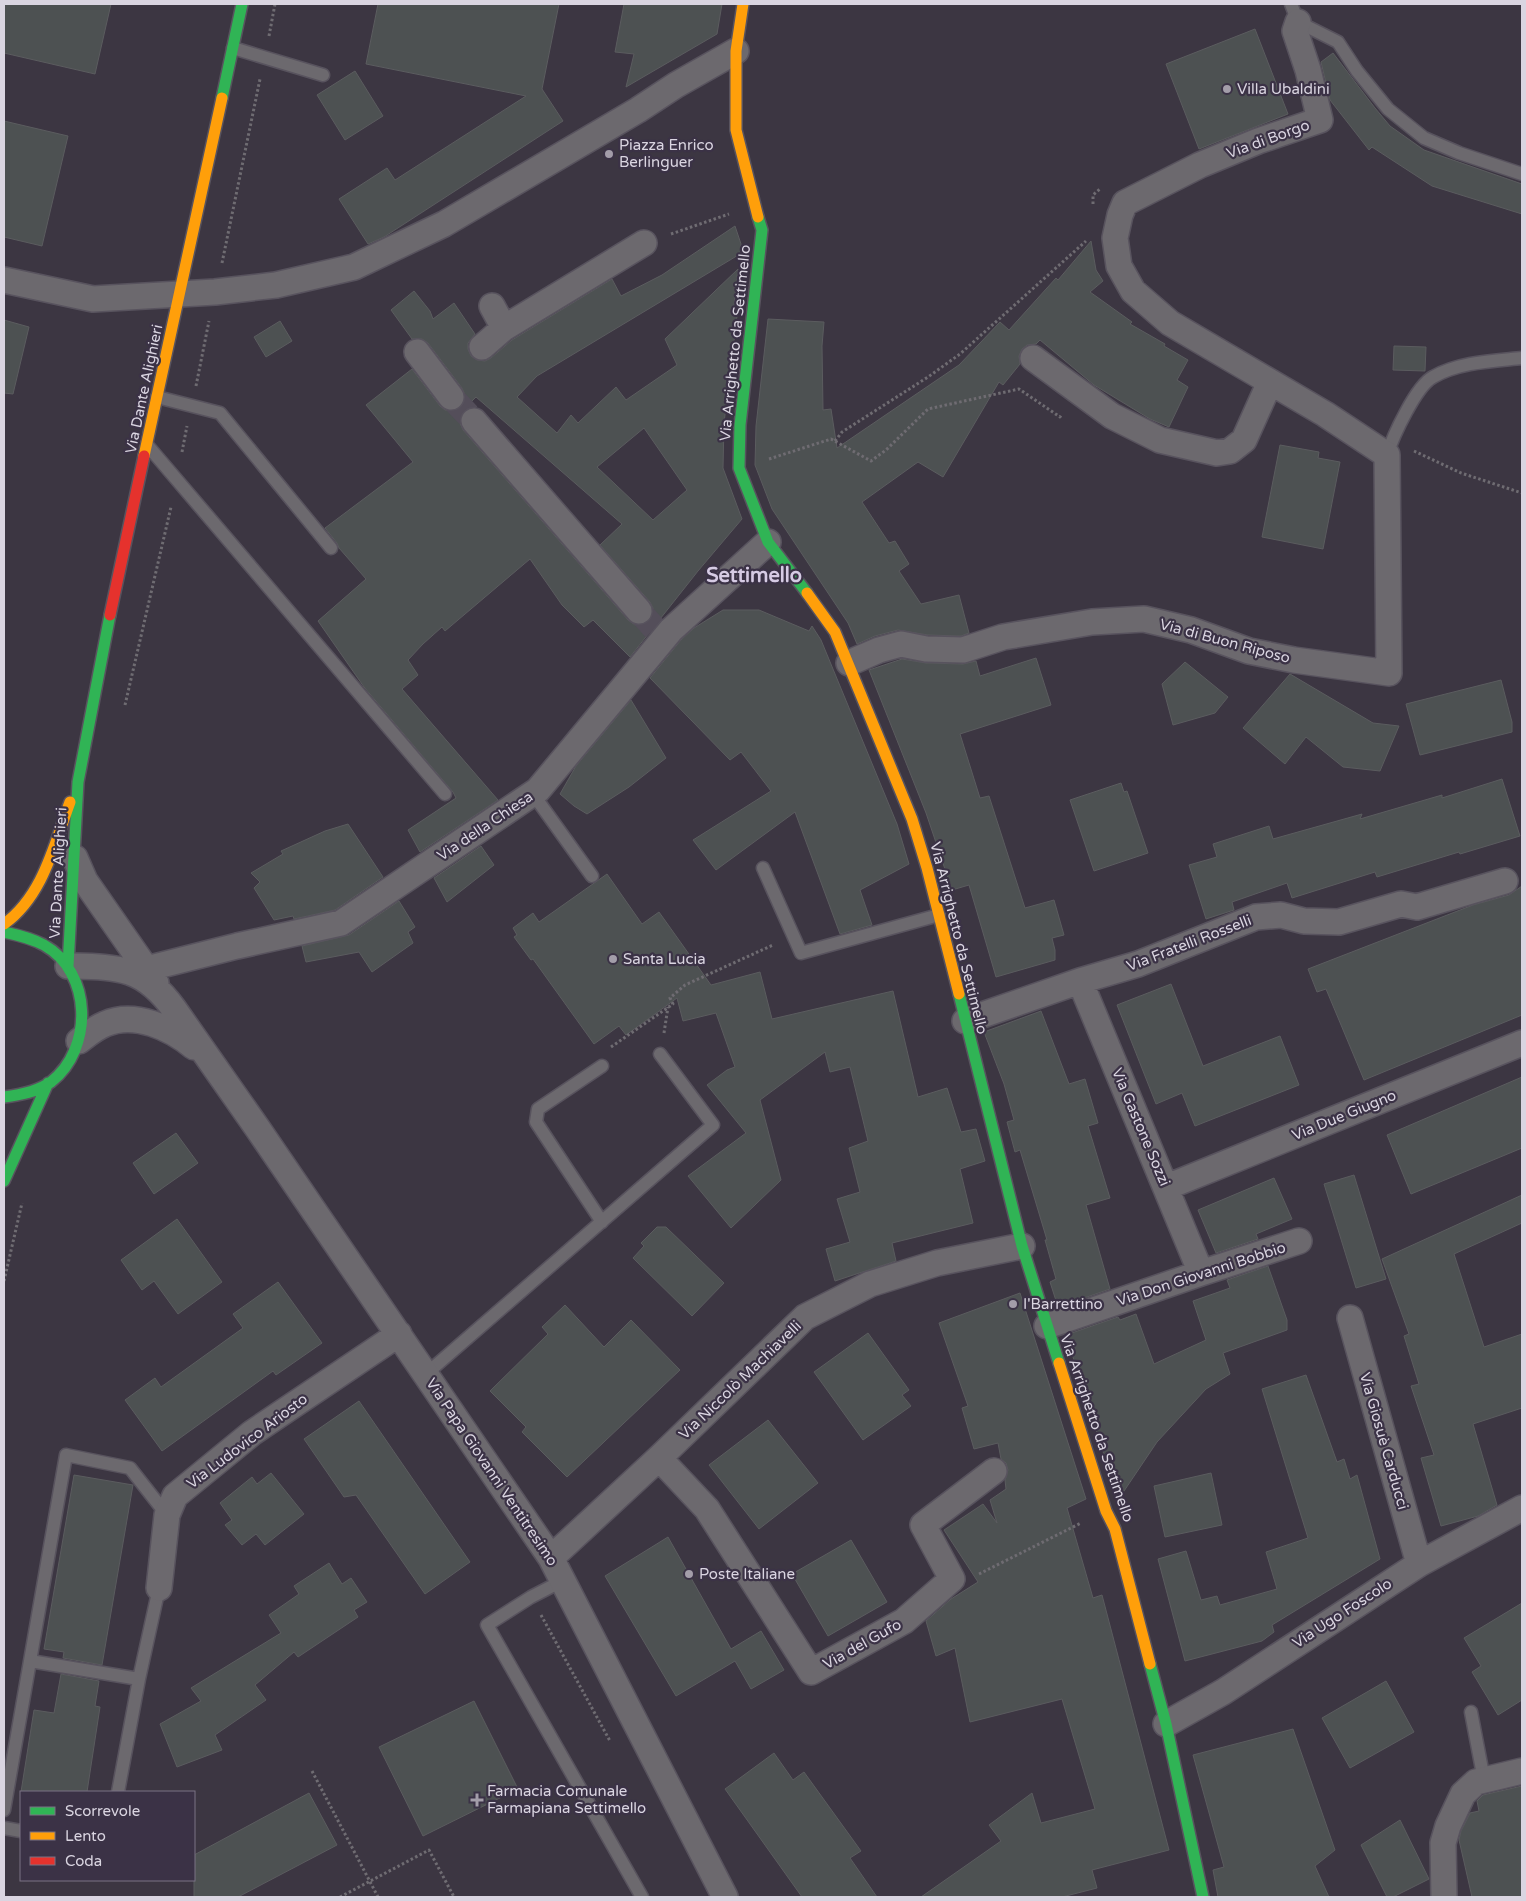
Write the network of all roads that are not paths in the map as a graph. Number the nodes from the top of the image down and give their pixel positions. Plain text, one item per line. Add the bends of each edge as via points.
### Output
1 (242, 4) edge
2 (743, 4) edge
3 (1295, 13) edge
4 (233, 48) junction
5 (736, 51) junction
6 (323, 75) dead end
7 (1522, 174) edge
8 (644, 243) road end
9 (4, 280) edge
10 (180, 294) junction
11 (492, 306) dead end
12 (504, 328) junction
13 (482, 347) dead end
14 (417, 352) dead end
15 (1033, 358) dead end
16 (1522, 358) edge
17 (1270, 382) junction
18 (157, 397) junction
19 (451, 397) tunnel mouth
20 (474, 421) tunnel mouth
21 (147, 444) junction
22 (1389, 448) junction
23 (768, 542) junction
24 (331, 548) dead end
25 (639, 611) tunnel mouth
26 (850, 663) junction
27 (78, 782) junction
28 (445, 794) dead end
29 (533, 794) junction
30 (75, 858) junction
31 (763, 868) dead end
32 (592, 876) dead end
33 (1505, 881) dead end
34 (939, 915) junction
35 (4, 924) edge
36 (4, 932) edge
37 (68, 966) junction
38 (146, 969) junction
39 (1080, 981) junction
40 (164, 995) junction
41 (965, 1021) junction
42 (80, 1041) junction
43 (1522, 1043) edge
44 (660, 1054) dead end
45 (602, 1066) dead end
46 (218, 1073) junction
47 (48, 1083) junction
48 (4, 1097) edge
49 (4, 1181) edge
50 (1167, 1187) junction
51 (602, 1222) junction
52 (1300, 1241) dead end
53 (1022, 1246) junction
54 (1201, 1273) junction
55 (1350, 1318) dead end
56 (1047, 1326) junction
57 (399, 1334) junction
58 (426, 1374) junction
59 (659, 1458) junction
60 (994, 1471) dead end
61 (1522, 1508) edge
62 (167, 1514) junction
63 (551, 1558) junction
64 (1419, 1564) junction
65 (564, 1580) junction
66 (159, 1588) joint
67 (30, 1661) junction
68 (138, 1679) junction
69 (1471, 1712) dead end
70 (1166, 1724) junction
71 (1522, 1771) edge
72 (1484, 1780) junction
73 (118, 1791) edge
74 (4, 1810) edge
75 (4, 1828) edge
76 (20, 1832) edge
77 (642, 1897) edge
78 (725, 1897) edge
79 (1203, 1897) edge
80 (1444, 1897) edge

1 - 4 street, Via Dante Alighieri
2 - 5 street, Via Arrighetto da Settimello
3 - 7 lane via 1338,42 1388,109 1424,138
3 - 17 street, Via di Borgo via 1295,31 1320,120 1200,165 1125,203 1115,238 1119,266 1133,292 1170,323
4 - 6 lane
4 - 10 street, Via Dante Alighieri
5 - 10 street via 450,220 354,267 276,285
5 - 23 street, Via Arrighetto da Settimello via 736,130 762,230 740,425 739,468
8 - 12 street
9 - 10 street via 92,299
10 - 18 street, Via Dante Alighieri
11 - 12 street
12 - 13 street
14 - 19 street
15 - 17 street via 1112,416 1160,440 1217,453 1230,452 1244,440
16 - 22 lane, Via di Buon Riposo via 1458,366 1431,377 1411,402
17 - 22 street
18 - 21 street, Via Dante Alighieri
18 - 24 lane via 220,413
20 - 25 street
21 - 27 street, Via Dante Alighieri via 105,637
21 - 28 lane
22 - 26 street, Via di Buon Riposo via 1389,673 1294,660 1144,619 1092,622 1004,637 962,650 926,649 901,644
23 - 26 street, Via Arrighetto da Settimello via 816,604
23 - 29 street, Via della Chiesa via 660,634
26 - 34 street, Via Arrighetto da Settimello via 912,819
27 - 30 street, Via Dante Alighieri
27 - 35 street, Via Dante Alighieri via 34,890 24,906
29 - 32 lane
29 - 38 street, Via della Chiesa via 341,923
30 - 37 street, Via Dante Alighieri
30 - 38 street, Via Papa Giovanni Ventitresimo via 86,881
31 - 34 lane via 801,953
33 - 39 street, Via Fratelli Rosselli via 1417,907 1401,904 1339,922 1304,921 1281,915 1256,917 1138,964
34 - 41 street, Via Arrighetto da Settimello
36 - 37 street, Via Dante Alighieri via 36,939
37 - 40 street, Via Papa Giovanni Ventitresimo via 134,972
37 - 42 street, Via Dante Alighieri via 80,990 83,1007
38 - 40 street, Via Papa Giovanni Ventitresimo
39 - 41 street, Via Fratelli Rosselli
39 - 50 street, Via Gastone Sozzi
40 - 46 street, Via Papa Giovanni Ventitresimo
41 - 53 street, Via Arrighetto da Settimello
42 - 46 street, Via Papa Giovanni Ventitresimo via 106,1024 135,1020 178,1035
42 - 47 street, Via Dante Alighieri via 67,1064
43 - 50 street, Via Due Giugno
44 - 51 lane via 713,1125
45 - 51 lane via 538,1109 536,1122
46 - 57 street, Via Papa Giovanni Ventitresimo
47 - 48 street, Via Dante Alighieri via 24,1094
47 - 49 street, Via Dante Alighieri
50 - 54 street, Via Gastone Sozzi
51 - 58 lane
52 - 54 street, Via Don Giovanni Bobbio
53 - 56 street, Via Arrighetto da Settimello
53 - 59 street, Via Niccolò Machiavelli via 937,1263 870,1284 805,1317
54 - 56 street, Via Don Giovanni Bobbio
55 - 64 street, Via Giosuè Carducci
56 - 70 street, Via Arrighetto da Settimello via 1106,1511 1115,1529
57 - 58 street, Via Papa Giovanni Ventitresimo
57 - 62 street, Via Ludovico Ariosto via 252,1433 175,1496
58 - 63 street, Via Papa Giovanni Ventitresimo
59 - 60 street, Via del Gufo via 707,1509 811,1672 904,1621 952,1579 923,1525
59 - 63 street, Via Niccolò Machiavelli
61 - 64 street, Via Ugo Foscolo
62 - 66 street, Via Ludovico Ariosto
62 - 67 lane via 130,1468 66,1455
63 - 65 street, Via Papa Giovanni Ventitresimo
64 - 70 street, Via Ugo Foscolo via 1222,1692
65 - 77 lane via 487,1625
65 - 78 street, Via Papa Giovanni Ventitresimo
66 - 68 lane
67 - 68 lane
67 - 74 lane
68 - 73 lane
69 - 72 lane
70 - 79 street, Via Arrighetto da Settimello
71 - 72 street
72 - 80 street via 1476,1782 1462,1794 1448,1826 1443,1851
75 - 76 lane

